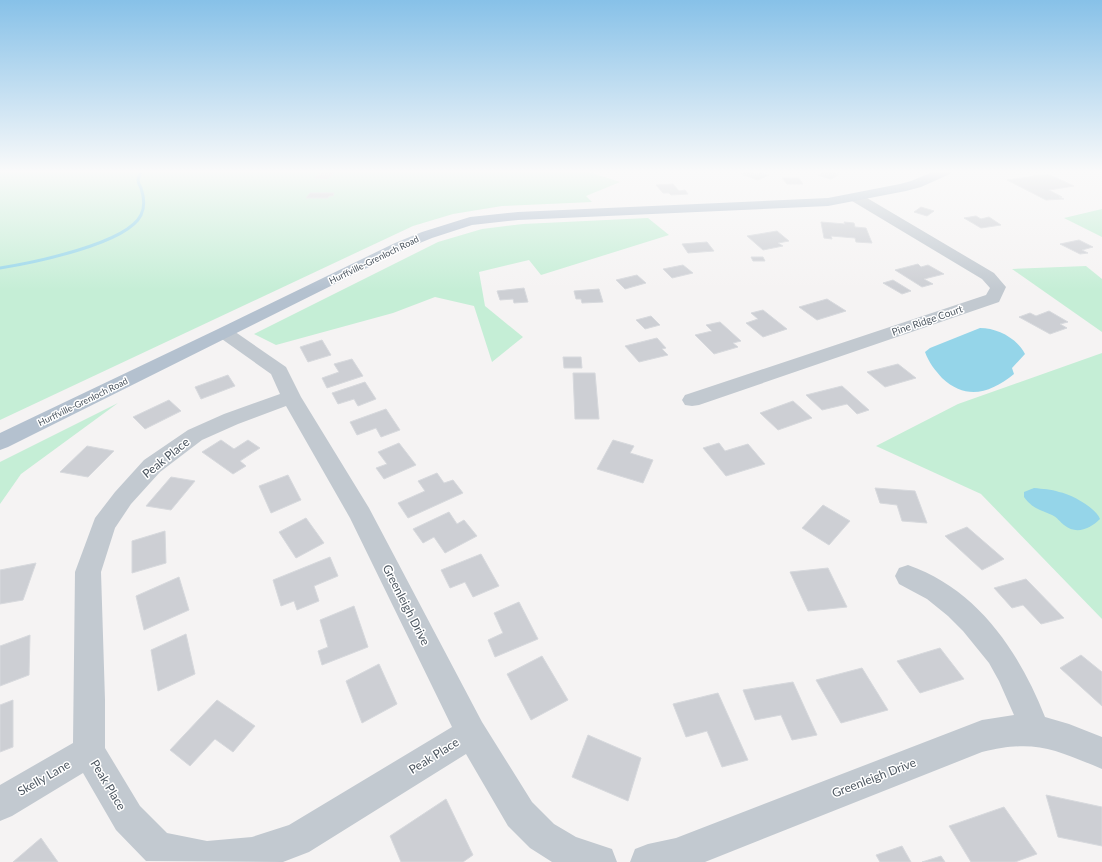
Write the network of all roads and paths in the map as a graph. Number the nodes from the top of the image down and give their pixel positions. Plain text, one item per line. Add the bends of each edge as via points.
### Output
1 (624, 211) edge
2 (879, 211) edge
3 (224, 333) junction
4 (290, 397) junction
5 (692, 400) dead end
6 (0, 442) edge
7 (908, 576) dead end
8 (1035, 730) junction
9 (471, 733) junction
10 (89, 752) junction
11 (1102, 753) edge
12 (0, 804) edge
13 (599, 862) edge
14 (648, 862) edge

1 - 3 main road, Hurffville-Grenloch Road via 470,221 427,234
2 - 5 street, Pine Ridge Court via 988,276 998,287 993,298
3 - 4 street, Greenleigh Drive via 279,371
3 - 6 main road, Hurffville-Grenloch Road
4 - 9 street, Greenleigh Drive via 361,515
4 - 10 street, Peak Place via 194,435 152,466 123,498 104,525 88,572
7 - 8 street via 940,594 966,615 987,637 1023,697
8 - 11 street, Greenleigh Drive via 1060,736
8 - 14 street, Greenleigh Drive via 1003,731 982,736 676,856
9 - 10 street, Peak Place via 297,840 252,855 207,859 158,848 128,818
9 - 13 street, Greenleigh Drive via 520,814 542,836 568,852
10 - 12 street, Skelly Lane

